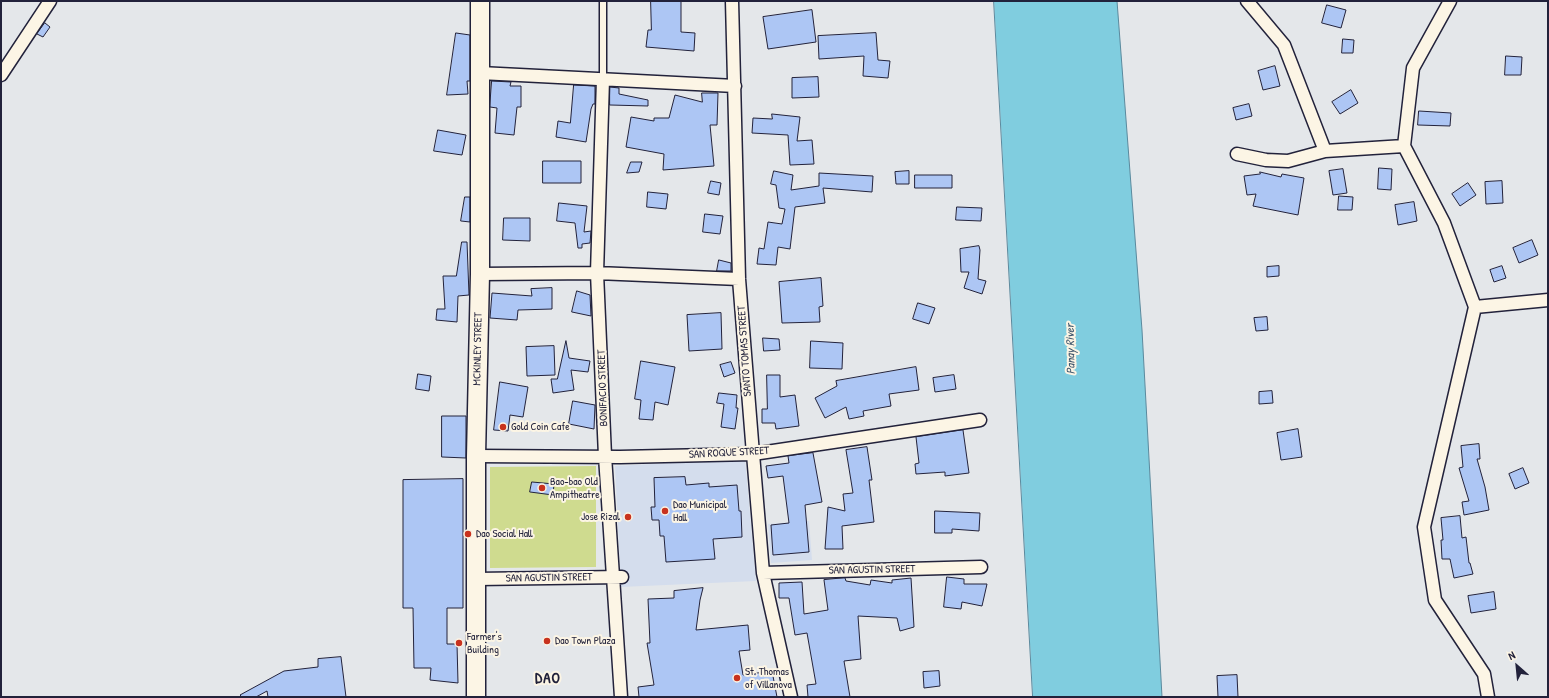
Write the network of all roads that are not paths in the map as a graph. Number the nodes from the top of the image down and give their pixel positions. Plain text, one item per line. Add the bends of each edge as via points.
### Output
1 (50, 1) edge
2 (480, 1) edge
3 (603, 1) edge
4 (732, 1) edge
5 (1247, 1) edge
6 (1450, 1) edge
7 (480, 73) junction
8 (1, 75) edge
9 (603, 79) junction
10 (735, 86) junction
11 (1404, 146) junction
12 (1325, 151) junction
13 (1237, 154) dead end
14 (597, 273) junction
15 (480, 274) junction
16 (739, 278) junction
17 (1548, 300) edge
18 (1475, 307) junction
19 (980, 420) dead end
20 (753, 454) junction
21 (476, 456) junction
22 (605, 456) junction
23 (981, 567) dead end
24 (763, 573) junction
25 (617, 577) junction
26 (476, 579) junction
27 (476, 697) edge
28 (621, 697) edge
29 (790, 697) edge
30 (1488, 697) edge

1 - 8 street
2 - 7 street, MCKINLEY STREET
3 - 9 lane
4 - 10 street, SANTO TOMAS STREET
5 - 12 street via 1284,45
6 - 11 street via 1413,68
7 - 9 street
7 - 15 street, MCKINLEY STREET
9 - 10 street
9 - 14 street, BONIFACIO STREET
10 - 16 street, SANTO TOMAS STREET
11 - 12 street
11 - 18 street via 1444,223
12 - 13 street via 1288,161 1266,160
14 - 15 street
14 - 16 street
14 - 22 street, BONIFACIO STREET
15 - 21 street, MCKINLEY STREET
16 - 20 street, SANTO TOMAS STREET
17 - 18 street
18 - 30 street via 1424,527 1435,600 1484,674
19 - 20 street, SAN ROQUE STREET
20 - 22 street, SAN ROQUE STREET
20 - 24 street, SANTO TOMAS STREET
21 - 22 street, SAN ROQUE STREET
21 - 26 street, MCKINLEY STREET
22 - 25 street, BONIFACIO STREET
23 - 24 street, SAN AGUSTIN STREET
24 - 29 street, SANTO TOMAS STREET
25 - 26 street, SAN AGUSTIN STREET
25 - 28 street, BONIFACIO STREET
26 - 27 street, MCKINLEY STREET

